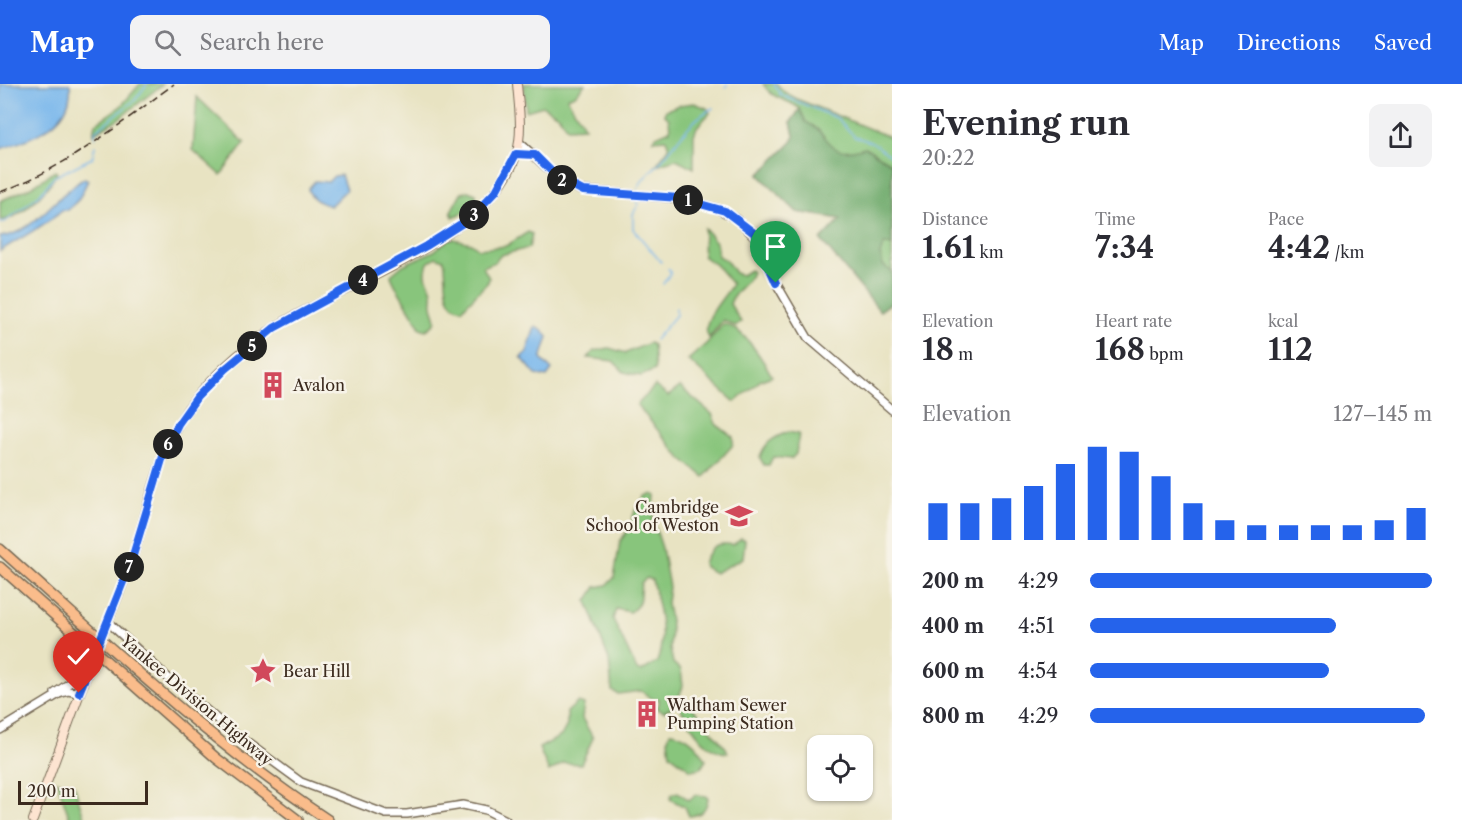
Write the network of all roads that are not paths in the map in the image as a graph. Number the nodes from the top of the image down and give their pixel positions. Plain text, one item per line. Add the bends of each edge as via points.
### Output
1 (517, 84) edge
2 (519, 142) junction
3 (516, 154) junction
4 (535, 155) junction
5 (892, 410) edge
6 (0, 549) edge
7 (0, 567) edge
8 (107, 624) junction
9 (84, 682) junction
10 (79, 693) junction
11 (46, 700) junction
12 (0, 730) edge
13 (33, 820) edge
14 (298, 820) edge
15 (328, 820) edge
16 (506, 820) edge

1 - 2 main road
2 - 3 main road
2 - 4 street
3 - 4 street
3 - 8 main road via 496,191 469,219 268,332 217,376 189,408 162,458 131,562
4 - 5 street via 558,178 583,191 679,198 716,208 737,219 757,238 776,283 808,338
6 - 15 highway, Yankee Division Highway via 213,737
7 - 14 highway, Yankee Division Highway via 204,748
8 - 9 main road, bridge
8 - 16 street via 230,730 301,782 386,814 463,805
9 - 10 main road
9 - 11 street via 68,684
10 - 11 street via 66,691
10 - 13 main road
11 - 12 street

